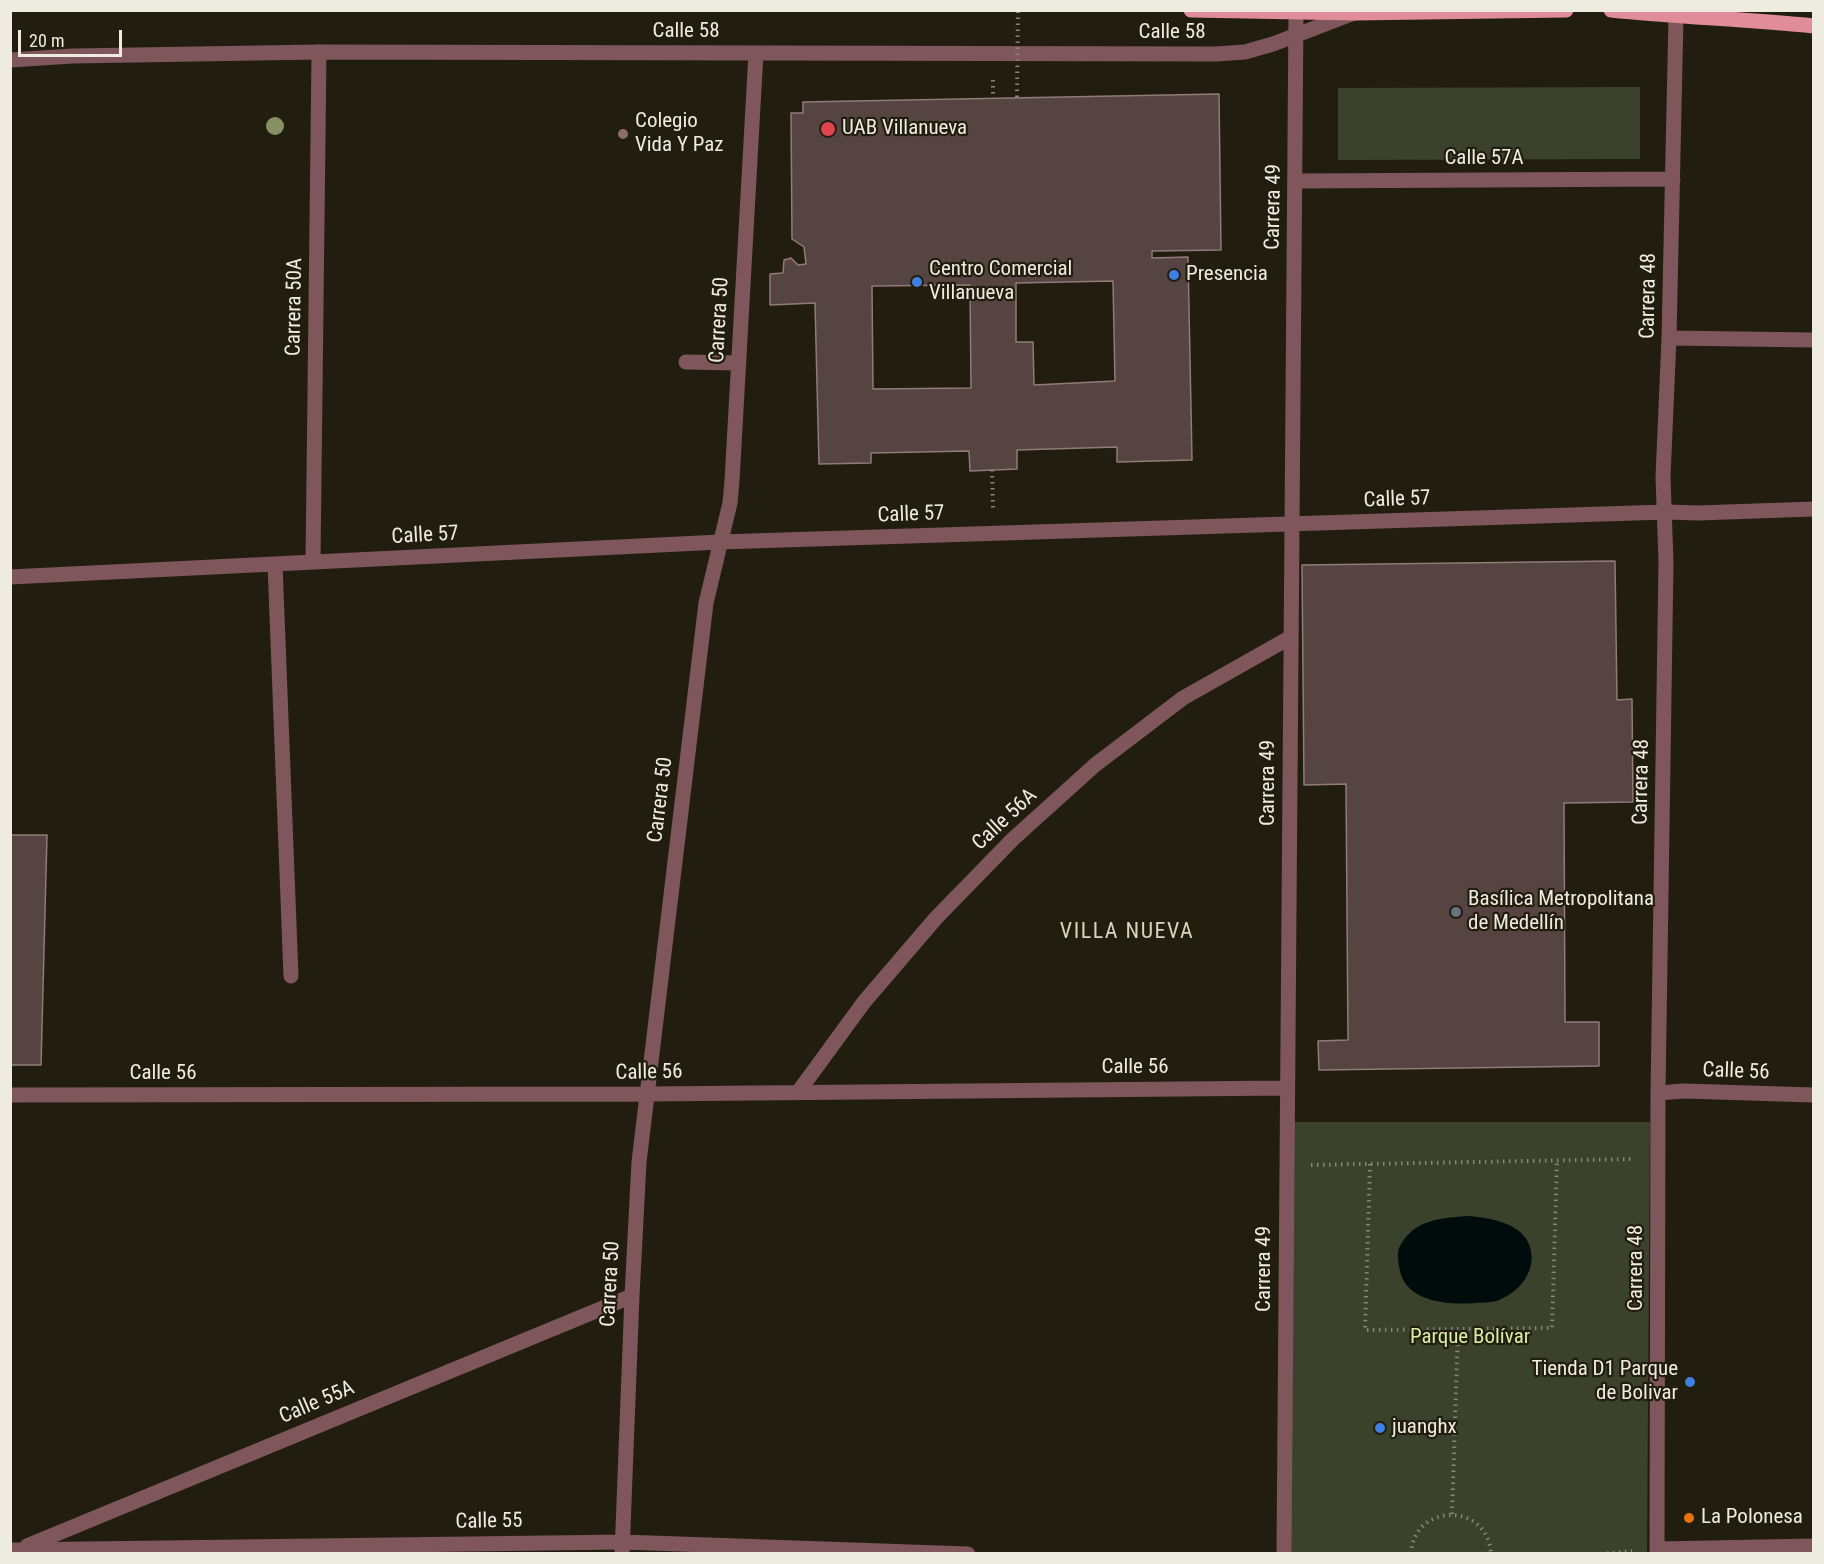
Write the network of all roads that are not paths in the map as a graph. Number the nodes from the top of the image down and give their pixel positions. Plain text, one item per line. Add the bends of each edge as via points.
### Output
1 (1191, 10) edge
2 (1566, 10) edge
3 (1611, 10) edge
4 (1296, 12) junction
5 (1355, 13) junction
6 (1676, 14) edge
7 (1814, 26) edge
8 (1296, 36) junction
9 (319, 52) junction
10 (756, 53) junction
11 (10, 60) edge
12 (1673, 179) junction
13 (1295, 180) junction
14 (1669, 338) junction
15 (1814, 340) edge
16 (686, 362) dead end
17 (739, 363) junction
18 (1814, 509) edge
19 (1665, 512) junction
20 (1292, 524) junction
21 (720, 542) junction
22 (313, 562) junction
23 (275, 564) junction
24 (10, 577) edge
25 (1291, 637) junction
26 (291, 976) dead end
27 (1287, 1088) junction
28 (799, 1091) junction
29 (1658, 1093) junction
30 (648, 1094) junction
31 (10, 1095) edge
32 (1814, 1095) edge
33 (632, 1296) junction
34 (1814, 1546) edge
35 (622, 1548) edge
36 (15, 1550) edge
37 (1657, 1551) edge
38 (968, 1554) edge
39 (1284, 1554) edge

1 - 4 main road
2 - 5 main road
3 - 6 main road
4 - 5 main road
4 - 8 street, Carrera 49
5 - 8 street, Calle 58
6 - 7 main road
6 - 12 street, Carrera 48
8 - 10 street, Calle 58 via 1245,52 1216,54
8 - 13 street, Carrera 49
9 - 10 street, Calle 58
9 - 11 street, Calle 58
9 - 22 street, Carrera 50A
10 - 17 street, Carrera 50
12 - 13 street, Calle 57A
12 - 14 street, Carrera 48
13 - 20 street, Carrera 49
14 - 15 street
14 - 19 street, Carrera 48
16 - 17 street
17 - 21 street, Carrera 50 via 730,503
18 - 19 street, Calle 57
19 - 20 street, Calle 57
19 - 29 street, Carrera 48
20 - 21 street, Calle 57
20 - 25 street, Carrera 49
21 - 22 street, Calle 57
21 - 30 street, Carrera 50 via 705,603
22 - 23 street, Calle 57
23 - 24 street, Calle 57
23 - 26 street
25 - 27 street, Carrera 49
25 - 28 street, Calle 56A via 1183,698 1095,765 1013,839 928,926 864,1002
27 - 28 street, Calle 56
27 - 39 street, Carrera 49
28 - 30 street, Calle 56
29 - 32 street, Calle 56
29 - 37 street, Carrera 48
30 - 31 street, Calle 56
30 - 33 street, Carrera 50 via 639,1162
33 - 35 street, Carrera 50
33 - 36 street, Calle 55A
34 - 37 street
35 - 36 street, Calle 55
35 - 38 street, Calle 55

